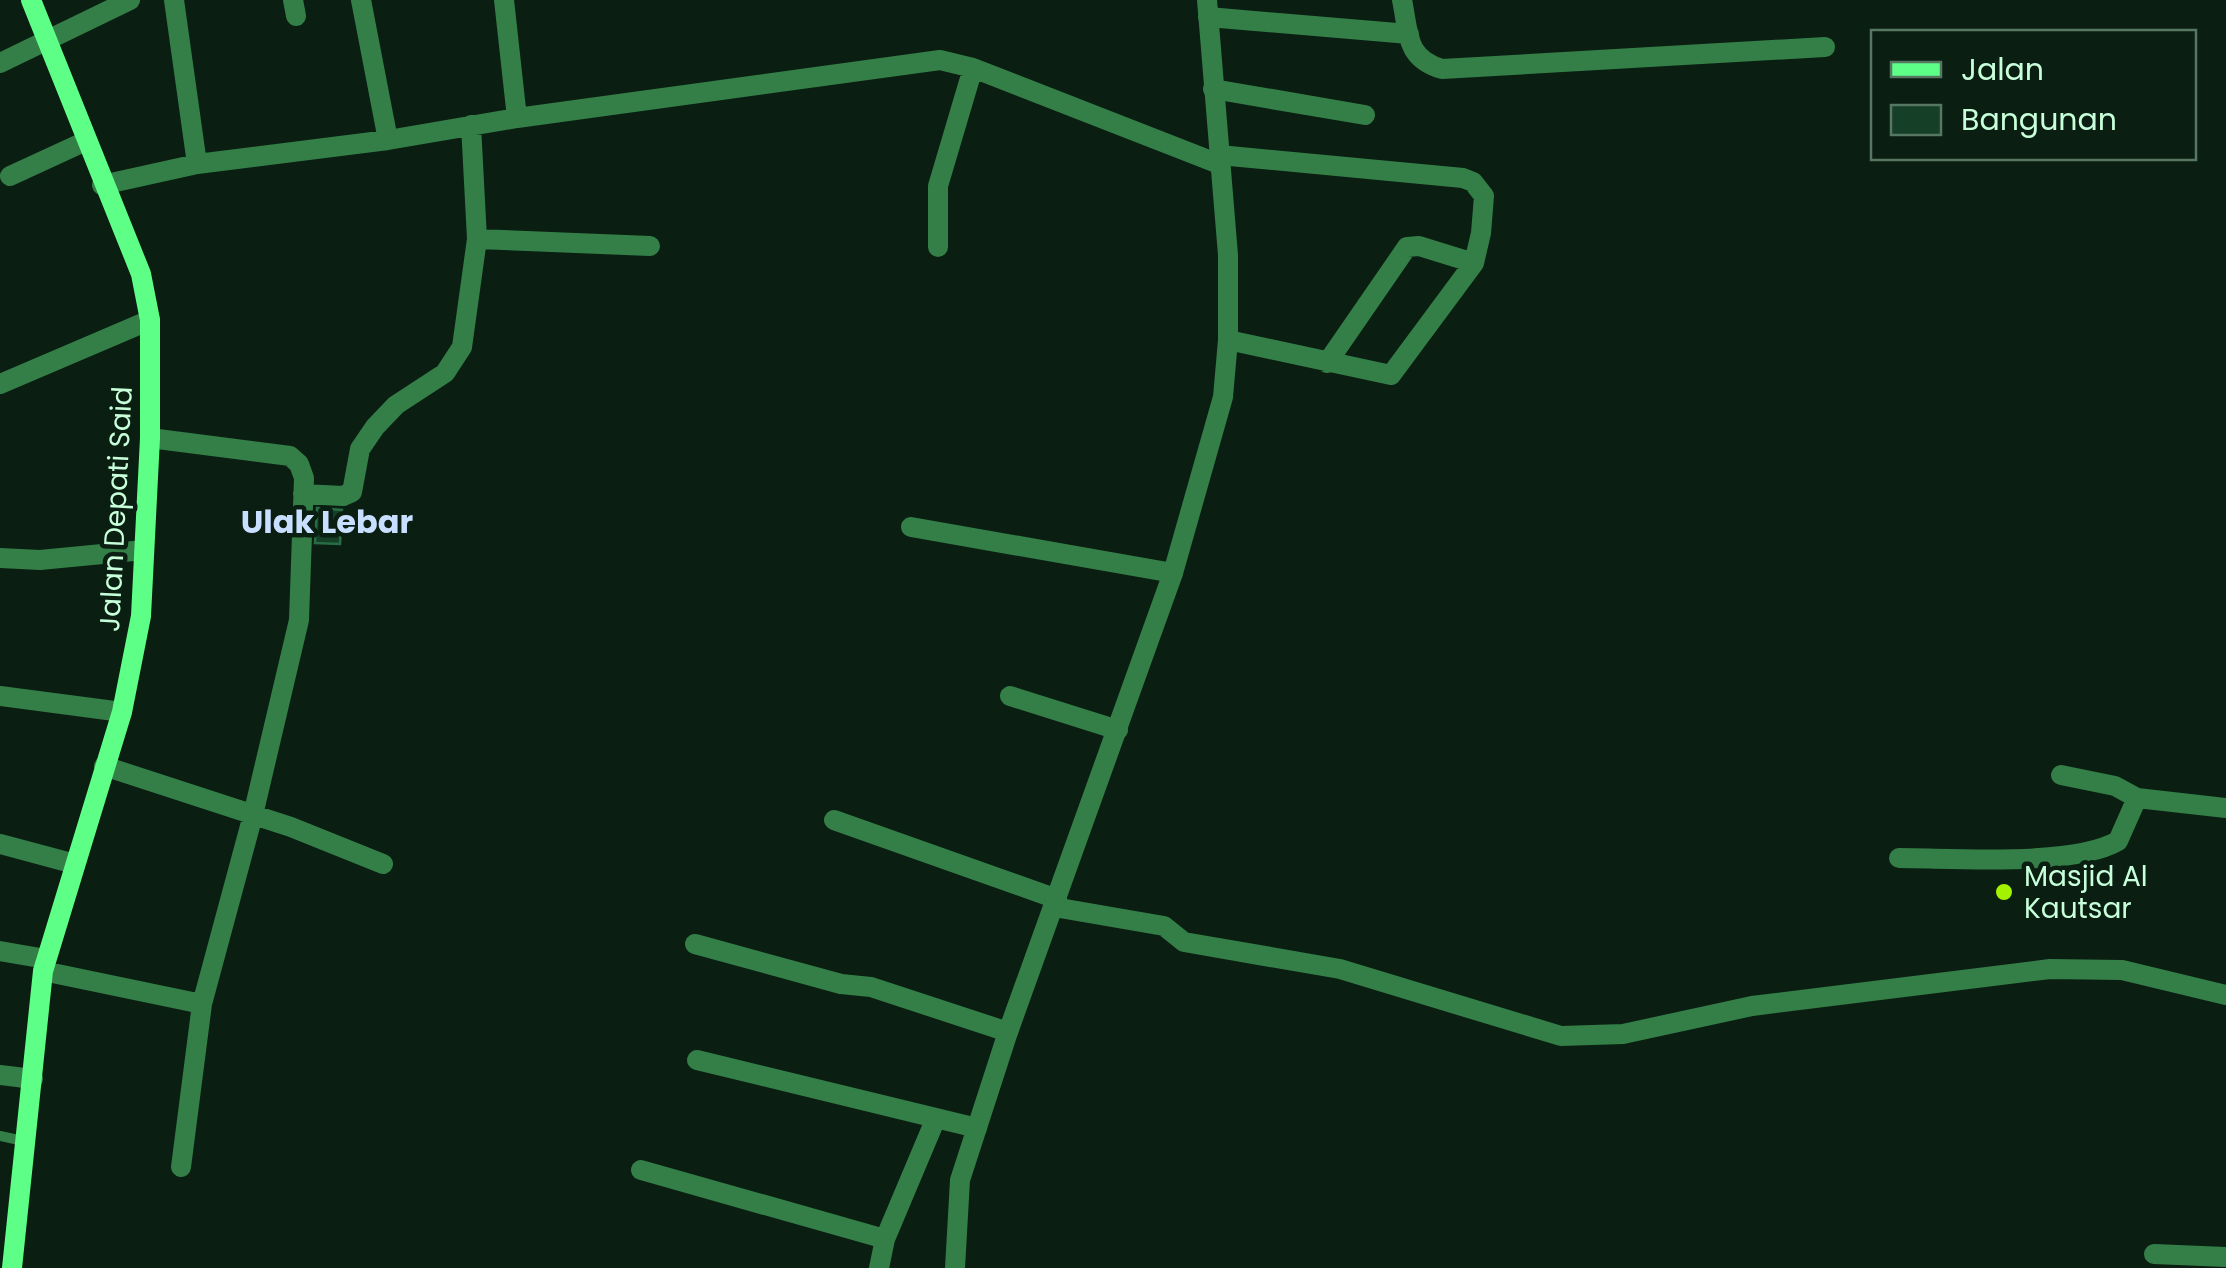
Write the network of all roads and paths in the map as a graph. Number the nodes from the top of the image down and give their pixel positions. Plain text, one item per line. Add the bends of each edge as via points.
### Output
1 (32, 0) edge
2 (130, 0) edge
3 (174, 0) edge
4 (360, 0) edge
5 (504, 0) edge
6 (1402, 0) edge
7 (1203, 6) edge
8 (1409, 34) junction
9 (46, 39) junction
10 (1824, 47) dead end
11 (0, 62) edge
12 (973, 68) junction
13 (1214, 89) junction
14 (1365, 114) dead end
15 (516, 118) junction
16 (471, 126) junction
17 (388, 140) junction
18 (86, 142) junction
19 (1219, 159) junction
20 (197, 164) junction
21 (10, 176) dead end
22 (102, 185) junction
23 (477, 239) junction
24 (650, 246) dead end
25 (938, 246) dead end
26 (1474, 263) junction
27 (150, 320) junction
28 (1228, 340) junction
29 (1327, 363) junction
30 (0, 384) edge
31 (150, 438) junction
32 (303, 494) junction
33 (911, 528) dead end
34 (144, 550) junction
35 (0, 558) edge
36 (1173, 573) junction
37 (0, 696) edge
38 (1010, 696) dead end
39 (122, 712) junction
40 (1118, 730) junction
41 (104, 766) junction
42 (2060, 774) dead end
43 (2137, 798) junction
44 (2226, 808) edge
45 (253, 815) junction
46 (834, 820) dead end
47 (0, 844) edge
48 (1899, 858) dead end
49 (75, 864) junction
50 (383, 864) dead end
51 (1055, 903) junction
52 (695, 944) dead end
53 (0, 951) edge
54 (45, 965) junction
55 (2226, 995) edge
56 (202, 1004) junction
57 (1008, 1032) junction
58 (697, 1060) dead end
59 (0, 1075) edge
60 (33, 1079) junction
61 (936, 1118) junction
62 (977, 1128) junction
63 (0, 1136) edge
64 (28, 1142) junction
65 (181, 1167) dead end
66 (641, 1170) dead end
67 (885, 1239) junction
68 (2154, 1254) dead end
69 (2226, 1257) edge
70 (12, 1268) edge
71 (879, 1268) edge
72 (955, 1268) edge

1 - 9 main road, Jalan Depati Said
2 - 9 street
3 - 20 street
4 - 17 street
5 - 15 street
6 - 8 street
7 - 8 street
7 - 13 street
8 - 10 street via 1415,54 1442,69
9 - 11 street
9 - 18 main road, Jalan Depati Said
12 - 15 street via 920,62
12 - 19 street
12 - 25 street via 938,186
13 - 14 street
13 - 19 street
15 - 16 street
16 - 17 street
16 - 23 street
17 - 20 street
18 - 21 street
18 - 22 main road, Jalan Depati Said
19 - 26 street via 1473,182 1484,207
19 - 28 street
20 - 22 street
22 - 27 main road, Jalan Depati Said via 136,260
23 - 24 street
23 - 32 street via 454,364 396,404 375,428 360,449 352,492
26 - 29 street via 1391,375
26 - 29 street via 1407,247
27 - 30 street
27 - 31 main road, Jalan Depati Said
28 - 29 street
28 - 36 street via 1218,419
31 - 32 street via 290,456 302,469
31 - 34 main road, Jalan Depati Said
32 - 45 street via 299,620
33 - 36 street
34 - 35 street
34 - 39 main road, Jalan Depati Said via 141,616
36 - 40 street
37 - 39 street
38 - 40 street
39 - 41 main road, Jalan Depati Said
40 - 51 street
41 - 45 street
41 - 49 main road, Jalan Depati Said
42 - 43 street
43 - 44 street
43 - 48 street via 2118,841 2098,850
45 - 50 street
45 - 56 street
46 - 51 street
47 - 49 street
49 - 54 main road, Jalan Depati Said
51 - 55 street via 1164,926 1184,942 1340,969 1561,1036 1624,1034 1752,1006 2050,968 2122,970
51 - 57 street
52 - 57 street via 841,984 871,986
53 - 54 street
54 - 56 street
54 - 60 main road, Jalan Depati Said
56 - 65 street
57 - 62 street
58 - 61 street
59 - 60 street
60 - 64 main road, Jalan Depati Said
61 - 62 street
61 - 67 street
62 - 72 street via 960,1180
63 - 64 lane
64 - 70 main road, Jalan Depati Said
66 - 67 street
67 - 71 street
68 - 69 street

